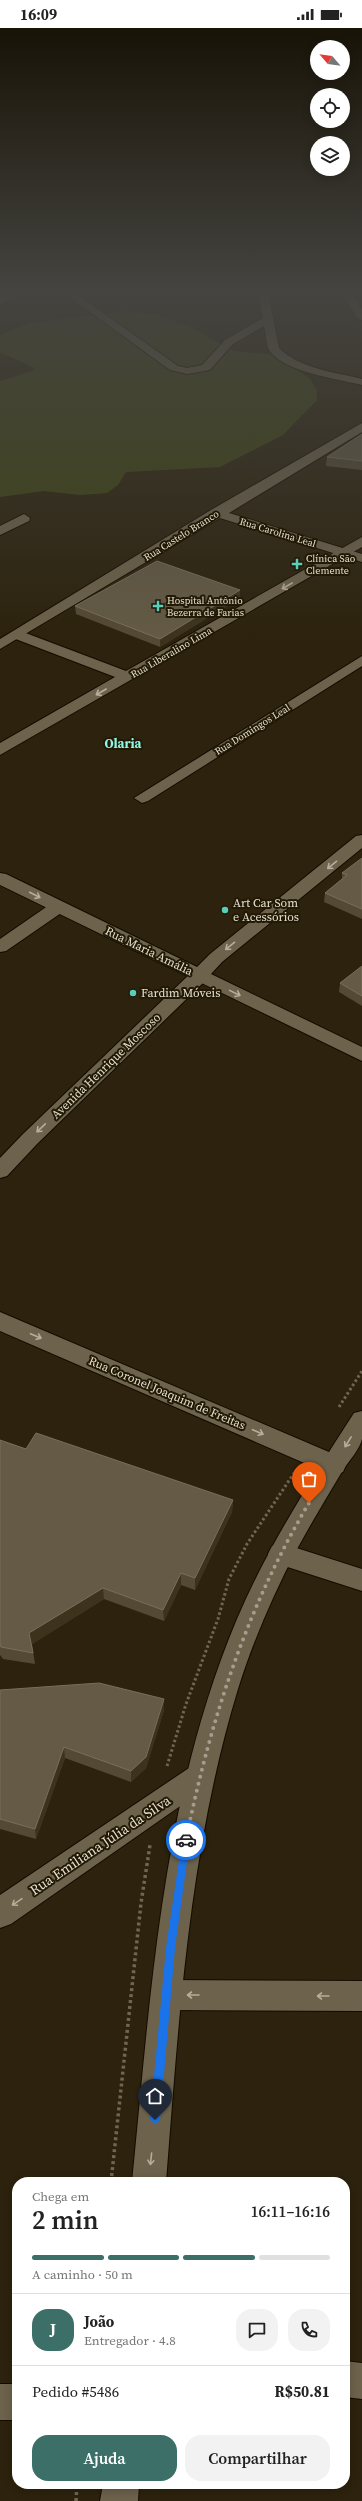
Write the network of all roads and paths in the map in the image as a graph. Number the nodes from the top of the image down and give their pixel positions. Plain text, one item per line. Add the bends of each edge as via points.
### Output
1 (362, 427) edge
2 (216, 513) junction
3 (24, 518) dead end
4 (0, 531) edge
5 (362, 541) edge
6 (345, 552) junction
7 (362, 558) edge
8 (18, 635) junction
9 (0, 646) edge
10 (362, 660) edge
11 (127, 677) junction
12 (0, 750) edge
13 (142, 798) dead end
14 (362, 840) edge
15 (0, 878) edge
16 (58, 907) junction
17 (0, 947) edge
18 (200, 975) junction
19 (362, 1055) edge
20 (0, 1171) edge
21 (0, 1321) edge
22 (362, 1420) edge
23 (334, 1465) junction
24 (280, 1554) junction
25 (362, 1580) edge
26 (199, 1777) junction
27 (0, 1913) edge
28 (167, 1995) junction
29 (362, 1996) edge
30 (149, 2177) edge
31 (350, 2380) edge
32 (362, 2381) edge
33 (0, 2402) edge
34 (12, 2402) edge
35 (77, 2489) edge
36 (120, 2489) edge
37 (76, 2501) edge
38 (119, 2501) edge

1 - 2 street, Rua Castelo Branco
2 - 6 street, Rua Carolina Leal
2 - 8 street, Rua Castelo Branco
3 - 4 street
5 - 6 street, Rua Liberalino Lima
6 - 7 street, Rua Carolina Leal
6 -> 11 street, Rua Liberalino Lima
8 - 9 street, Rua Castelo Branco
8 - 11 street
10 - 13 street, Rua Domingos Leal
11 -> 12 street, Rua Liberalino Lima
14 -> 18 street, Avenida Henrique Moscoso via 216,958
15 -> 16 street, Rua Maria Amália
16 - 17 street
16 - 18 street, Rua Maria Amália
18 -> 19 street, Rua Maria Amália
18 -> 20 street, Avenida Henrique Moscoso
21 -> 23 street, Rua Coronel Joaquim de Freitas
22 -> 23 street
23 - 24 street
24 - 25 street
24 - 26 street via 235,1658
26 -> 27 street, Rua Emiliana Júlia da Silva
26 - 28 street via 182,1859
29 -> 28 street
28 -> 30 street
31 - 32 street
33 - 34 street
35 - 37 path
36 - 38 street

